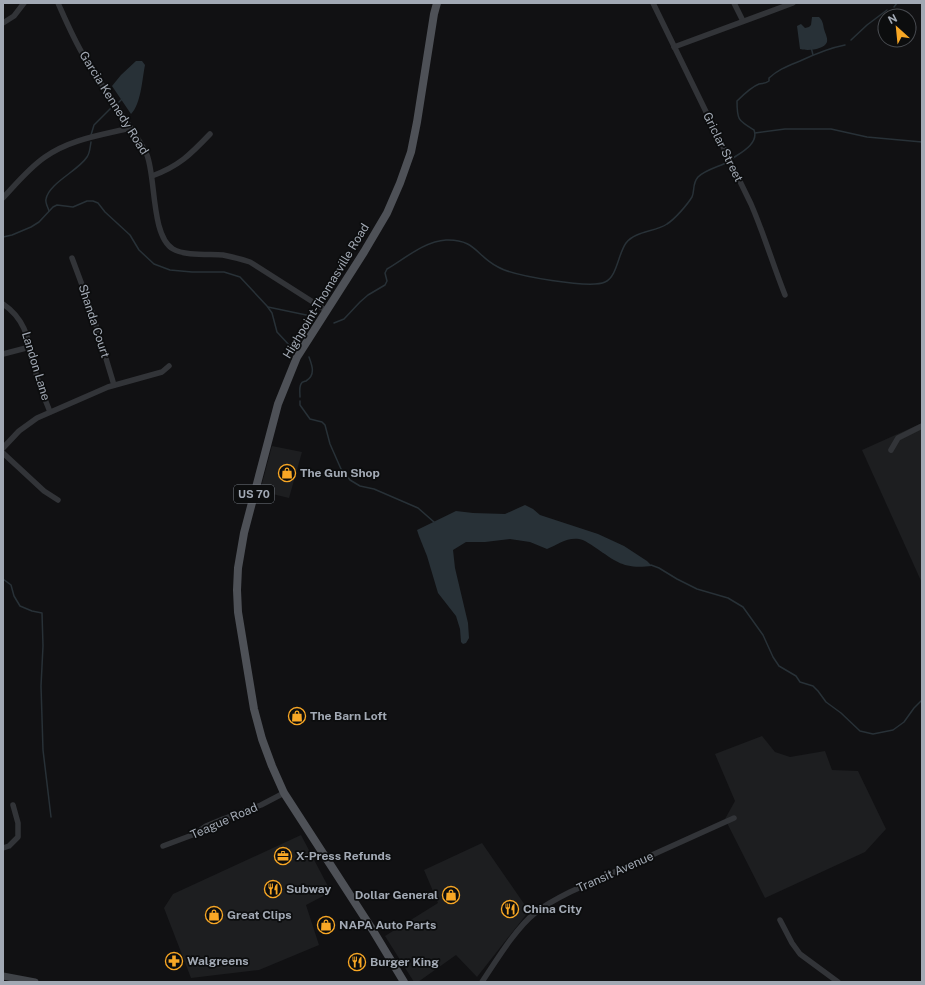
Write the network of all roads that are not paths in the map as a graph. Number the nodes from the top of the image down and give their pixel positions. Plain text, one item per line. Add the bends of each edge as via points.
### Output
1 (24, 3) edge
2 (58, 3) edge
3 (437, 3) edge
4 (653, 3) edge
5 (734, 3) edge
6 (793, 3) edge
7 (743, 21) junction
8 (3, 23) edge
9 (674, 47) junction
10 (130, 128) junction
11 (210, 134) dead end
12 (152, 176) junction
13 (3, 198) edge
14 (72, 258) dead end
15 (785, 295) dead end
16 (3, 304) edge
17 (326, 311) junction
18 (30, 347) junction
19 (3, 354) edge
20 (169, 366) dead end
21 (114, 385) junction
22 (50, 412) junction
23 (922, 426) edge
24 (3, 448) edge
25 (891, 450) dead end
26 (3, 453) edge
27 (58, 500) dead end
28 (284, 792) junction
29 (13, 806) dead end
30 (734, 818) dead end
31 (163, 846) dead end
32 (3, 848) edge
33 (780, 920) dead end
34 (3, 976) edge
35 (35, 982) edge
36 (404, 982) edge
37 (482, 982) edge
38 (838, 982) edge

1 - 8 street via 14,16
2 - 10 street, Garcia Kennedy Road via 84,57
3 - 17 main road, Highpoint-Thomasville Road / US 70 via 417,122 400,183 387,213
4 - 9 street, Griclar Street
5 - 7 street
6 - 7 street
7 - 9 street
9 - 15 street, Griclar Street via 751,204
10 - 12 street, Garcia Kennedy Road via 147,155
10 - 13 street via 79,141 46,156
11 - 12 street via 180,163
12 - 17 street, Garcia Kennedy Road via 158,224 172,249 250,262
14 - 21 street, Shanda Court via 91,309
16 - 18 street, Landon Lane via 20,319
17 - 28 main road, Highpoint-Thomasville Road / US 70 via 298,357 278,404 244,533 238,568 238,612 254,709 262,740
18 - 19 street
18 - 22 street, Landon Lane via 37,377
20 - 21 street via 162,372
21 - 22 street
22 - 24 street via 19,431
23 - 25 street via 898,438
26 - 27 street via 44,491
28 - 31 street, Teague Road via 261,805
28 - 36 main road, Highpoint-Thomasville Road / US 70
29 - 32 street via 18,823 18,837
30 - 37 street, Transit Avenue via 550,902 523,924
33 - 38 street via 800,954
34 - 35 street

